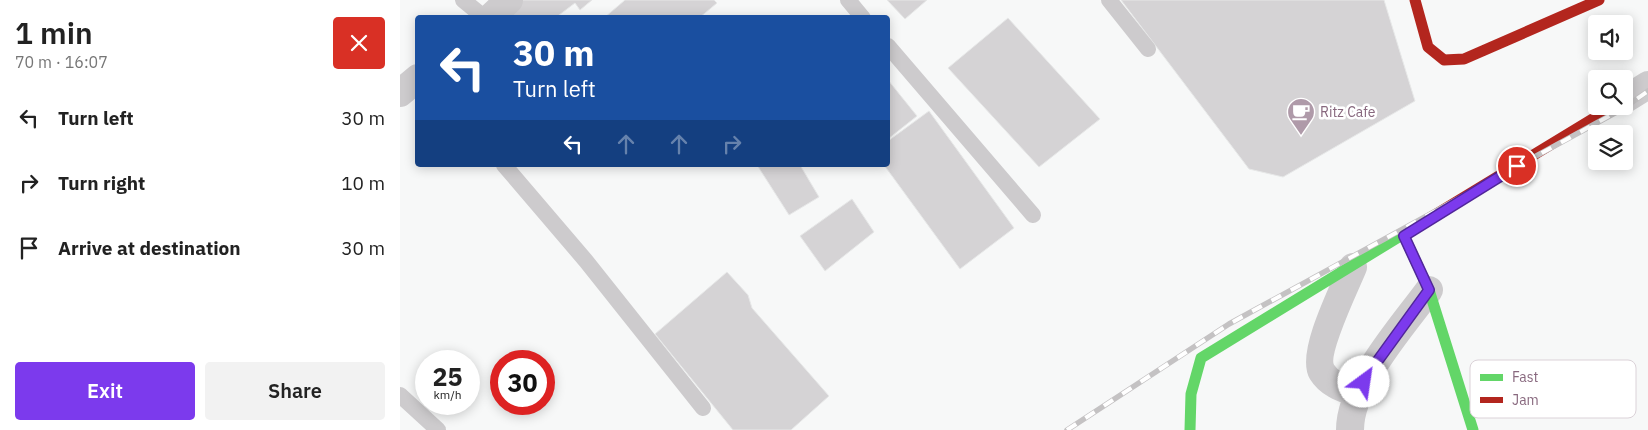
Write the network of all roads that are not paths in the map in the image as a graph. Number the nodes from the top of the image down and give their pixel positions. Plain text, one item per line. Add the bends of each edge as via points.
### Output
1 (463, 0) edge
2 (509, 0) edge
3 (848, 0) edge
4 (1109, 0) edge
5 (1414, 0) edge
6 (1599, 0) edge
7 (481, 15) edge
8 (493, 15) edge
9 (860, 15) edge
10 (890, 48) edge
11 (1148, 49) dead end
12 (415, 80) edge
13 (1648, 85) edge
14 (400, 93) edge
15 (1633, 94) edge
16 (1599, 115) edge
17 (506, 167) edge
18 (1033, 215) dead end
19 (1404, 236) junction
20 (1353, 267) junction
21 (1429, 290) junction
22 (1358, 394) junction
23 (400, 395) edge
24 (703, 408) dead end
25 (1470, 418) edge
26 (1470, 418) edge
27 (438, 430) edge
28 (1190, 430) edge
29 (1350, 430) edge
30 (1474, 430) edge

1 - 7 lane
2 - 8 street
3 - 9 lane
4 - 11 lane
5 - 6 street via 1428,47 1444,60 1464,59
10 - 18 lane
12 - 14 street
13 - 15 street
16 - 19 street
17 - 24 lane via 586,261
19 - 20 street
19 - 21 street
20 - 22 street via 1322,343 1319,360 1328,379
20 - 28 street via 1201,358 1192,383
21 - 22 street via 1371,370
21 - 25 street
22 - 29 street
23 - 27 lane
26 - 30 street

